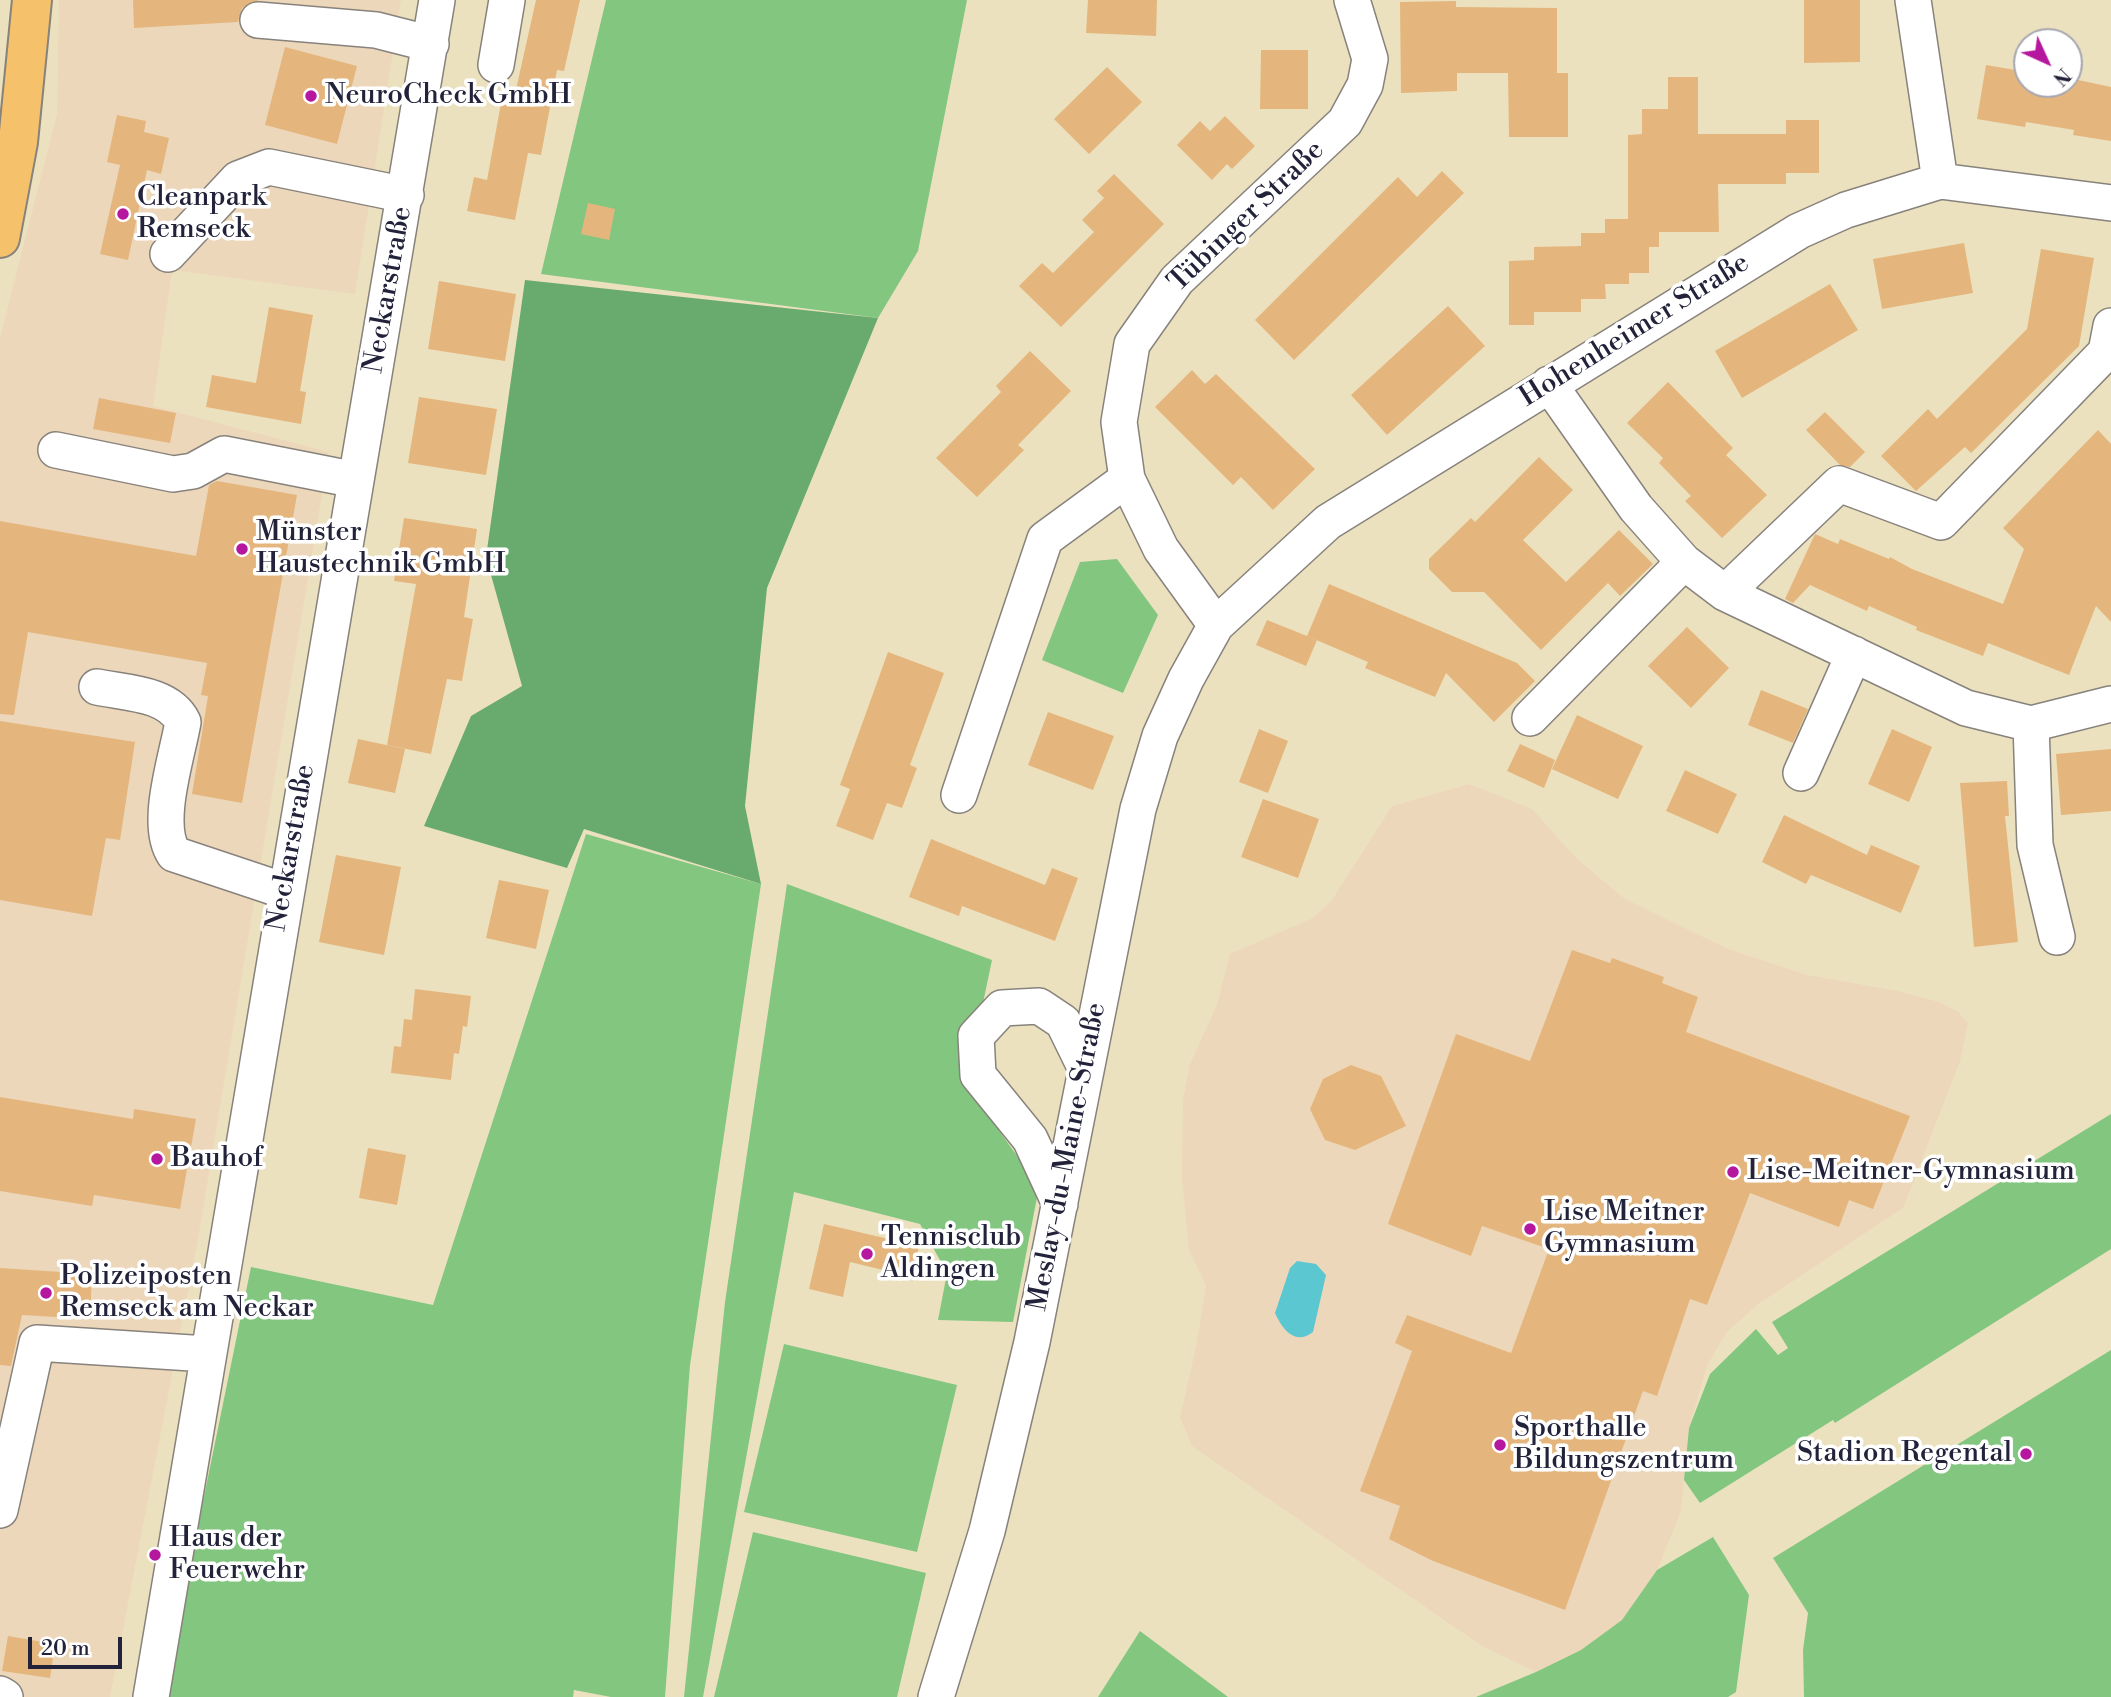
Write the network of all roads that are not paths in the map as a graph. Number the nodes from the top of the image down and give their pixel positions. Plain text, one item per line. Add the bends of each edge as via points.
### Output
1 (32, 0) edge
2 (437, 0) edge
3 (507, 0) edge
4 (1352, 0) edge
5 (1913, 0) edge
6 (258, 20) dead end
7 (430, 44) junction
8 (496, 65) dead end
9 (1940, 181) junction
10 (406, 195) junction
11 (2111, 202) edge
12 (0, 238) edge
13 (168, 254) dead end
14 (2111, 326) edge
15 (1549, 384) junction
16 (55, 450) dead end
17 (1127, 479) junction
18 (356, 480) junction
19 (1684, 562) junction
20 (1725, 593) junction
21 (1216, 625) junction
22 (1854, 654) junction
23 (97, 687) dead end
24 (2111, 704) edge
25 (1530, 718) dead end
26 (2031, 724) junction
27 (1801, 773) dead end
28 (959, 795) dead end
29 (285, 891) junction
30 (2057, 937) dead end
31 (1086, 1069) junction
32 (1060, 1204) junction
33 (207, 1354) junction
34 (0, 1510) edge
35 (0, 1694) edge
36 (5, 1697) edge
37 (150, 1697) edge
38 (936, 1697) edge

1 - 12 main road via 18,142
2 - 7 street, Neckarstraße
3 - 8 street
4 - 17 street, Tübinger Straße via 1370,59 1365,85 1345,122 1177,280 1132,344 1119,422
5 - 9 street
6 - 7 street via 376,30
7 - 10 street, Neckarstraße
9 - 11 street, Hohenheimer Straße
9 - 15 street, Hohenheimer Straße via 1799,230
10 - 13 street via 269,167 238,179
10 - 18 street, Neckarstraße
14 - 20 street via 2106,352 1941,522 1839,484
15 - 19 street via 1636,508
15 - 21 street, Hohenheimer Straße via 1328,522
16 - 18 street via 173,474 193,471 224,454
17 - 21 street, Tübinger Straße via 1161,549
17 - 28 street via 1045,540
18 - 29 street, Neckarstraße
19 - 20 street
19 - 25 street
20 - 22 street
21 - 31 street, Meslay-du-Maine-Straße via 1186,678 1152,759
22 - 26 street via 1966,708
22 - 27 street
23 - 29 street via 167,702 183,722 164,824 174,854
24 - 26 street
26 - 30 street via 2035,845
29 - 33 street, Neckarstraße
31 - 32 street, Meslay-du-Maine-Straße
31 - 32 street via 1063,1022 1039,1006 1002,1007 976,1036 978,1075 1030,1139
32 - 38 street, Meslay-du-Maine-Straße via 987,1531
33 - 34 street via 37,1343
33 - 37 street, Neckarstraße
35 - 36 street

